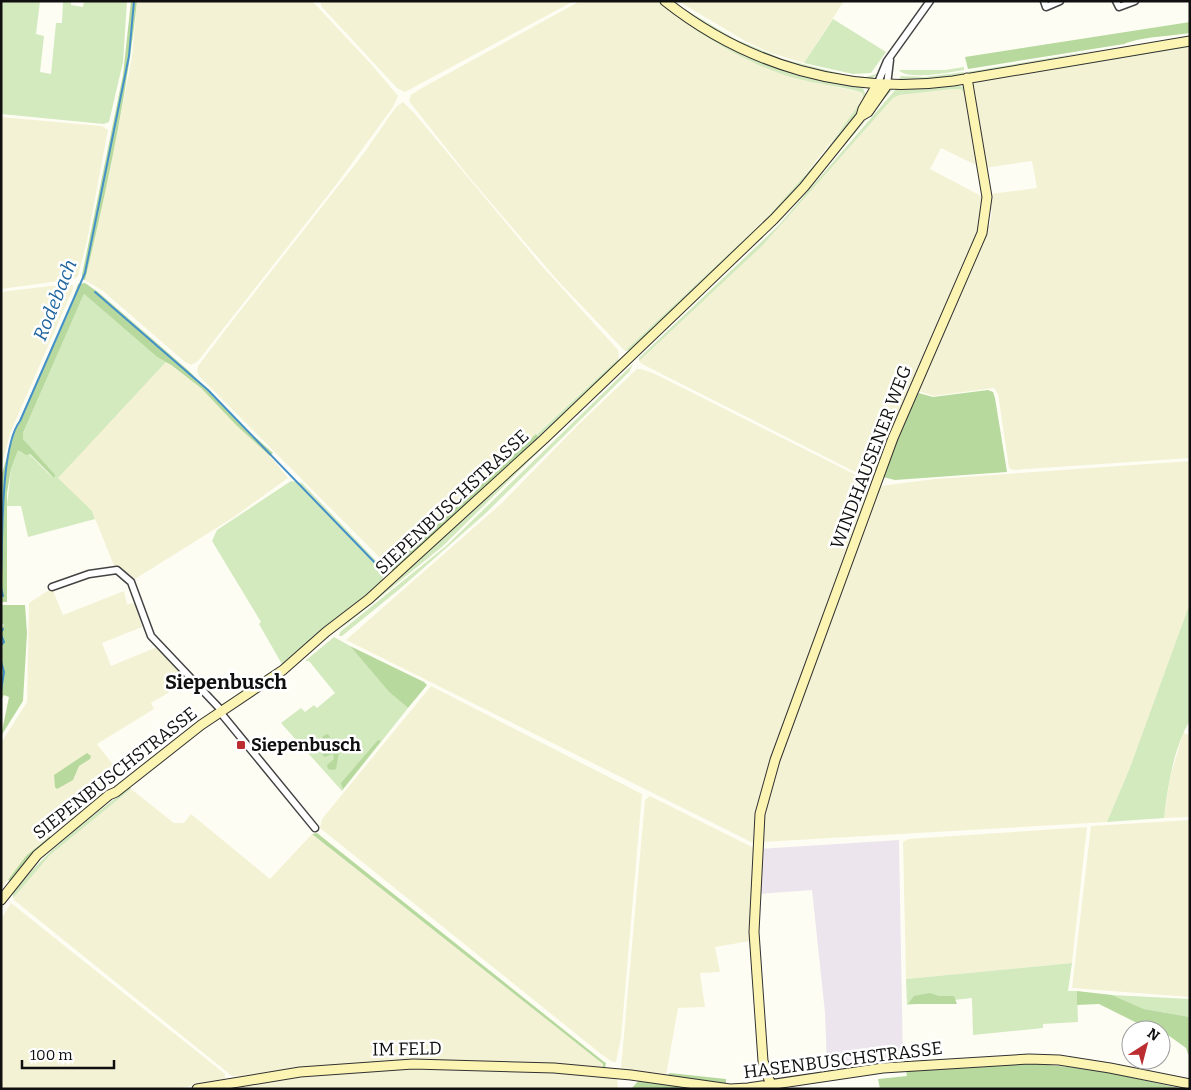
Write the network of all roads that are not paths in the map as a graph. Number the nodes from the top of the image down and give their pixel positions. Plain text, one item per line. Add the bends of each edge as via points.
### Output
1 (665, 1) edge
2 (930, 1) edge
3 (1044, 1) edge
4 (1060, 1) edge
5 (1116, 1) edge
6 (1135, 1) edge
7 (1190, 41) edge
8 (967, 78) junction
9 (882, 85) junction
10 (52, 587) dead end
11 (221, 711) junction
12 (315, 828) dead end
13 (1, 900) edge
14 (619, 1074) joint
15 (1190, 1084) edge
16 (771, 1087) edge
17 (197, 1089) edge

1 - 9 street via 707,31 768,61 827,78
2 - 9 street via 884,67
3 - 4 street via 1046,6
5 - 6 street via 1118,7
7 - 8 street
8 - 9 street via 931,84
8 - 16 street, WINDHAUSENER WEG via 987,197 982,233 902,415 768,783 760,814 754,944 764,1061
9 - 11 street, SIEPENBUSCHSTRASSE via 862,109 862,116 768,225 430,545 283,670
10 - 11 street via 89,574 117,570 131,582 151,636
11 - 12 street
11 - 13 street, SIEPENBUSCHSTRASSE via 44,848
14 - 16 street, HASENBUSCHSTRASSE via 730,1089
14 - 17 street, IM FELD via 554,1068 413,1064 300,1072
15 - 16 street, HASENBUSCHSTRASSE via 1060,1060 1029,1059 883,1068

